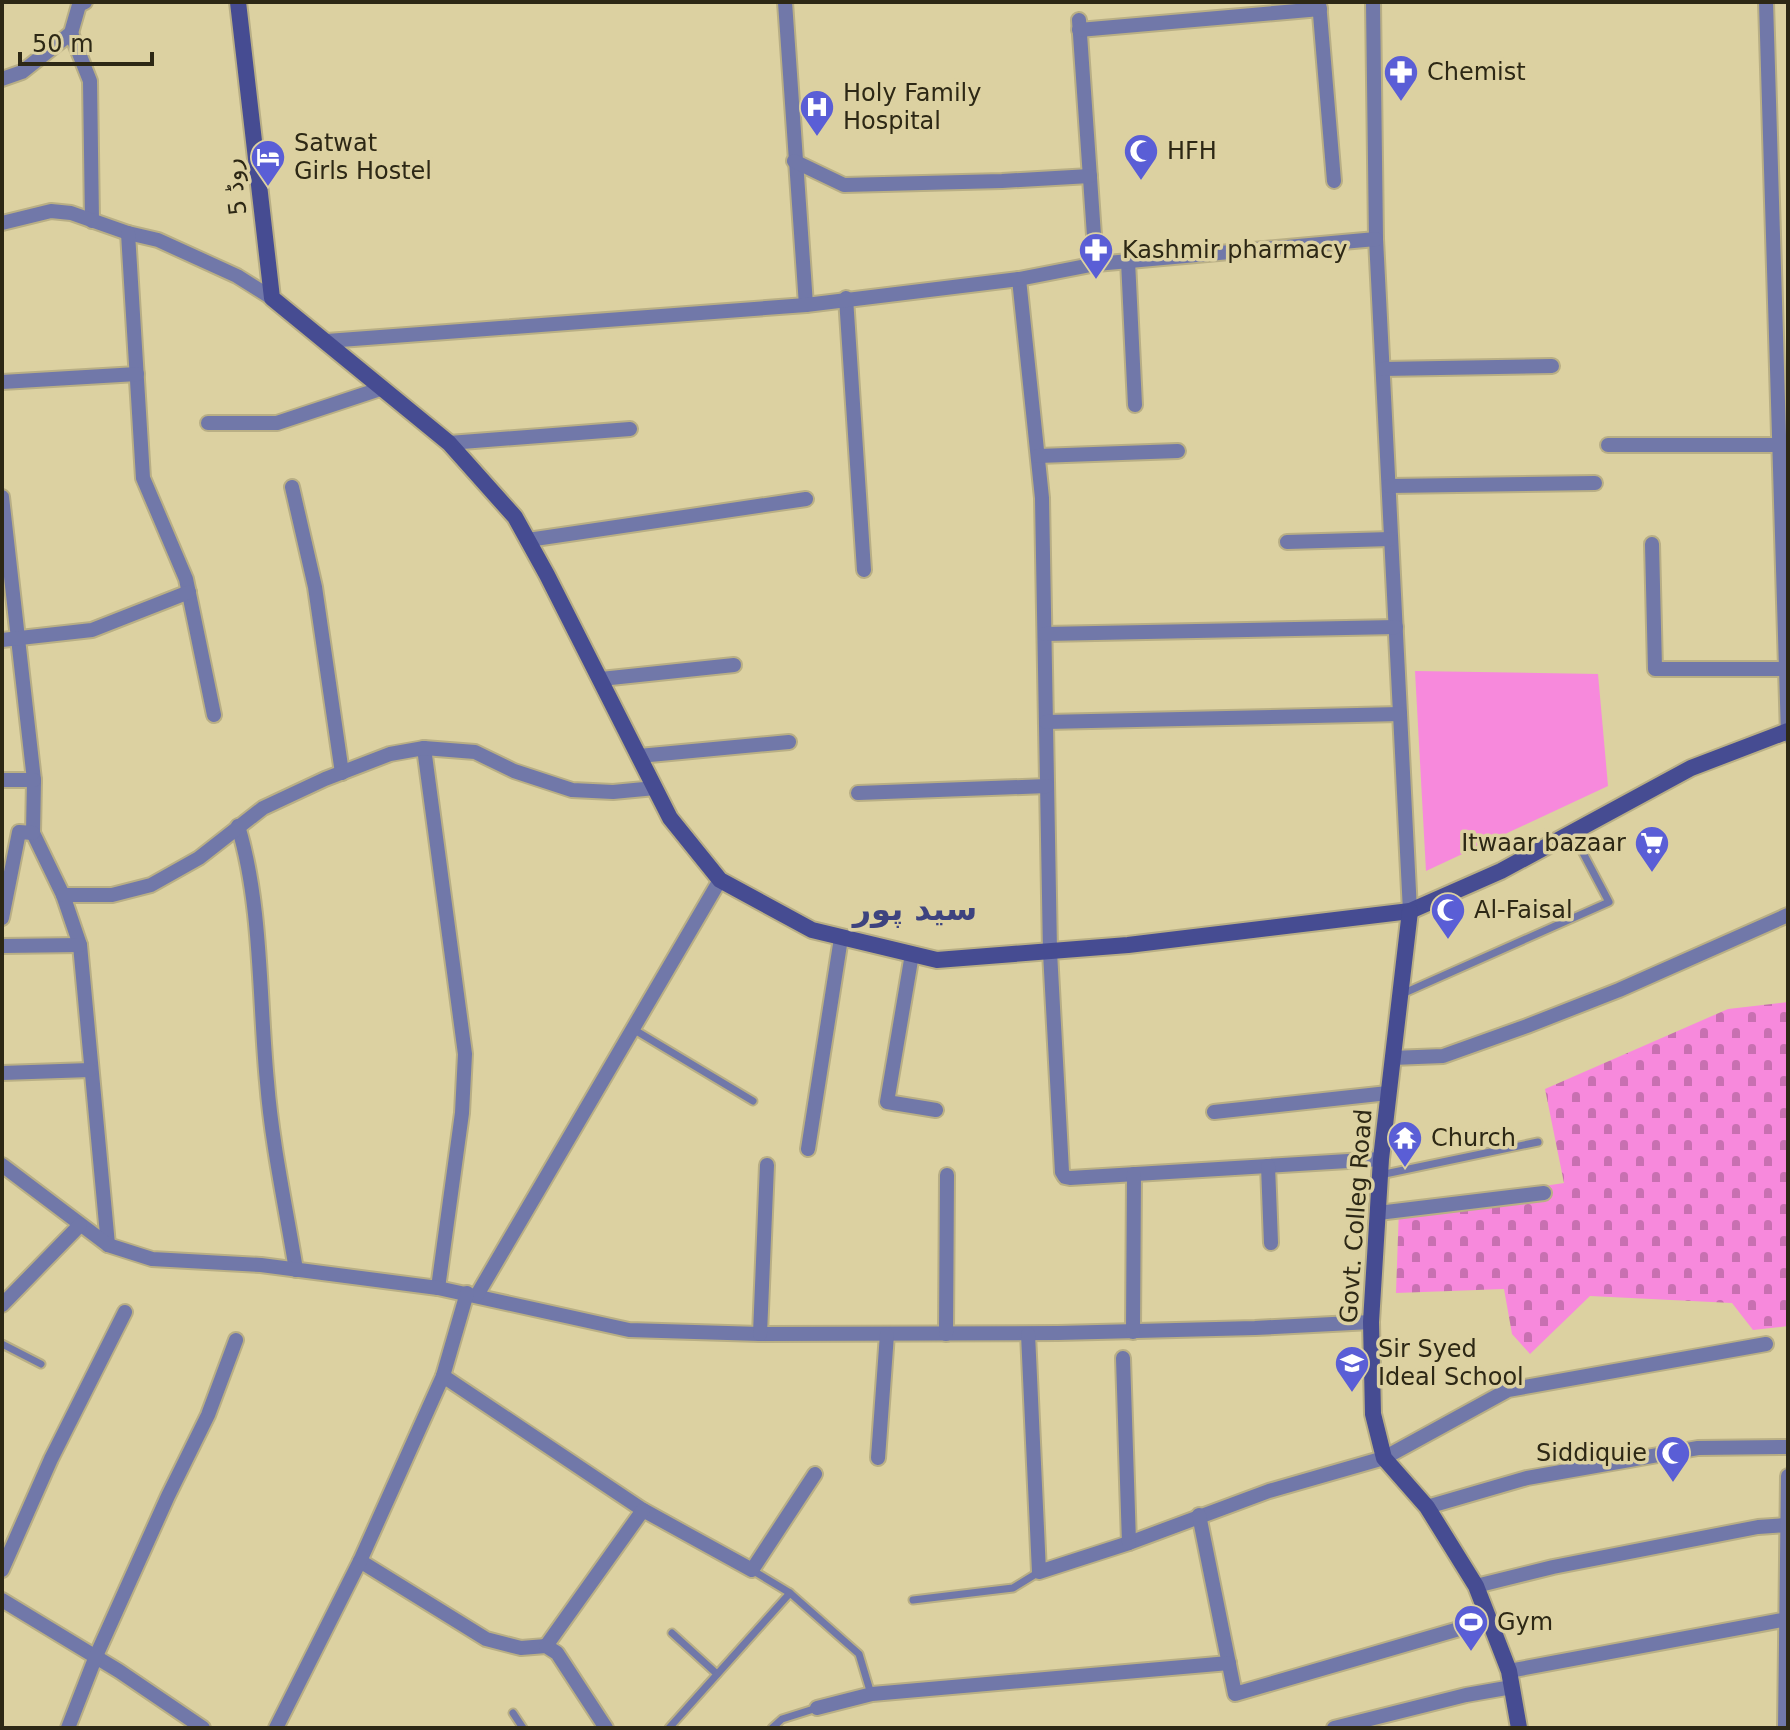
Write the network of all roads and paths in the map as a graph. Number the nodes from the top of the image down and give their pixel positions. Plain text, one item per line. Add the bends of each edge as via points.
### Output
1 (85, 2) edge
2 (238, 2) edge
3 (785, 2) edge
4 (1373, 2) edge
5 (1766, 2) edge
6 (1319, 6) edge
7 (71, 33) junction
8 (2, 79) edge
9 (794, 161) junction
10 (1090, 176) junction
11 (1334, 181) dead end
12 (92, 221) junction
13 (2, 223) edge
14 (128, 233) junction
15 (1376, 239) junction
16 (1128, 261) junction
17 (1096, 264) junction
18 (1019, 279) junction
19 (272, 298) junction
20 (846, 298) junction
21 (806, 305) junction
22 (327, 341) junction
23 (1552, 366) dead end
24 (1383, 369) junction
25 (137, 374) junction
26 (2, 382) edge
27 (383, 388) junction
28 (1135, 405) dead end
29 (208, 423) dead end
30 (630, 429) dead end
31 (449, 443) junction
32 (1608, 445) dead end
33 (1784, 445) edge
34 (1178, 451) dead end
35 (1038, 456) junction
36 (1595, 483) dead end
37 (1389, 486) junction
38 (292, 487) dead end
39 (2, 497) edge
40 (806, 499) dead end
41 (1785, 532) edge
42 (1391, 539) junction
43 (528, 540) junction
44 (1287, 542) dead end
45 (1652, 544) dead end
46 (864, 570) dead end
47 (189, 592) junction
48 (1396, 627) junction
49 (1045, 634) junction
50 (18, 639) junction
51 (2, 640) edge
52 (734, 665) dead end
53 (1786, 669) junction
54 (601, 679) junction
55 (1400, 714) junction
56 (214, 715) dead end
57 (1046, 722) junction
58 (1788, 732) edge
59 (789, 742) dead end
60 (424, 748) junction
61 (639, 756) junction
62 (342, 773) junction
63 (2, 780) edge
64 (34, 780) junction
65 (1047, 786) junction
66 (655, 788) junction
67 (858, 793) dead end
68 (238, 826) junction
69 (33, 833) junction
70 (1573, 834) junction
71 (720, 880) junction
72 (63, 895) junction
73 (1410, 911) junction
74 (1788, 915) edge
75 (2, 918) edge
76 (841, 938) junction
77 (80, 945) junction
78 (2, 946) edge
79 (1050, 952) junction
80 (912, 954) junction
81 (1400, 995) junction
82 (633, 1029) junction
83 (1392, 1058) junction
84 (90, 1070) junction
85 (2, 1073) edge
86 (1388, 1093) junction
87 (753, 1101) dead end
88 (936, 1110) dead end
89 (1214, 1112) dead end
90 (1538, 1142) dead end
91 (808, 1149) dead end
92 (2, 1165) edge
93 (767, 1165) dead end
94 (1268, 1166) junction
95 (1381, 1167) junction
96 (1134, 1174) junction
97 (947, 1175) dead end
98 (1544, 1193) dead end
99 (1378, 1213) junction
100 (80, 1225) junction
101 (1271, 1243) dead end
102 (108, 1245) junction
103 (296, 1270) junction
104 (438, 1288) junction
105 (472, 1294) junction
106 (2, 1305) edge
107 (125, 1312) dead end
108 (1371, 1322) junction
109 (1133, 1332) junction
110 (760, 1334) junction
111 (887, 1334) junction
112 (946, 1334) junction
113 (1028, 1334) junction
114 (236, 1340) dead end
115 (2, 1344) edge
116 (1766, 1344) dead end
117 (1123, 1358) dead end
118 (41, 1364) dead end
119 (443, 1376) junction
120 (1788, 1447) edge
121 (878, 1458) dead end
122 (1384, 1458) junction
123 (815, 1474) dead end
124 (1788, 1476) edge
125 (1427, 1507) junction
126 (643, 1510) junction
127 (1199, 1515) junction
128 (1787, 1525) edge
129 (1129, 1543) junction
130 (360, 1561) junction
131 (2, 1570) edge
132 (752, 1570) junction
133 (1039, 1572) junction
134 (1476, 1586) junction
135 (790, 1593) junction
136 (2, 1600) edge
137 (913, 1600) dead end
138 (1788, 1619) edge
139 (1490, 1620) junction
140 (672, 1633) dead end
141 (1788, 1636) edge
142 (546, 1646) junction
143 (96, 1656) junction
144 (1229, 1663) junction
145 (717, 1674) junction
146 (1510, 1679) junction
147 (872, 1694) junction
148 (817, 1708) joint
149 (513, 1713) dead end
150 (68, 1728) edge
151 (203, 1728) edge
152 (276, 1728) edge
153 (523, 1728) edge
154 (606, 1728) edge
155 (669, 1728) edge
156 (772, 1728) edge
157 (1334, 1728) edge
158 (1519, 1728) edge
159 (1785, 1728) edge

1 - 7 street via 79,5
2 - 19 main road, روڈ 5
3 - 9 street
4 - 15 street
5 - 33 street
6 - 10 street via 1079,25
6 - 11 street
7 - 8 street via 22,72
7 - 12 street via 90,81
9 - 10 street via 844,185
9 - 21 street
10 - 17 street
12 - 13 street via 51,211
12 - 14 street
14 - 19 street via 158,240
14 - 25 street
15 - 16 street
15 - 24 street
16 - 17 street
16 - 28 street
17 - 18 street
18 - 20 street
18 - 35 street
19 - 22 main road
20 - 21 street
20 - 46 street
21 - 22 street
22 - 27 main road
23 - 24 street
24 - 37 street
25 - 26 street
25 - 47 street via 143,478
27 - 29 street via 277,423
27 - 31 main road
30 - 31 street
31 - 43 main road via 515,517
32 - 33 street
33 - 41 street
34 - 35 street
35 - 49 street
36 - 37 street
37 - 42 street
38 - 62 street via 315,587
39 - 50 street
40 - 43 street
41 - 53 street
42 - 44 street
42 - 48 street
43 - 54 main road
45 - 53 street via 1655,669
47 - 50 street via 92,630
47 - 56 street
48 - 49 street
48 - 55 street
49 - 57 street
50 - 51 street
50 - 64 street
52 - 54 street
53 - 58 street
54 - 61 main road
55 - 57 street
55 - 73 street
57 - 65 street
58 - 70 main road via 1691,768
59 - 61 street
60 - 62 street via 390,754
60 - 66 street via 475,752 572,790
60 - 104 street via 465,1054
61 - 66 main road
62 - 68 street via 263,808
63 - 64 street
64 - 69 street
65 - 67 street
65 - 79 street
66 - 71 main road via 670,818
68 - 72 street via 199,858 151,885 112,895
68 - 103 street via 253,910 267,1086
69 - 72 street
69 - 75 street via 19,832
70 - 73 main road
70 - 81 lane via 1609,902
71 - 76 main road via 812,930
71 - 82 street
72 - 77 street
73 - 79 main road
73 - 81 main road, Govt. Colleg Road
74 - 83 street via 1527,1026 1443,1056
76 - 80 main road
76 - 91 street
77 - 78 street
77 - 84 street
79 - 80 main road via 937,960
79 - 96 street via 1062,1172 1070,1178
80 - 88 street via 887,1102
81 - 83 main road, Govt. Colleg Road
82 - 87 lane
82 - 105 street
83 - 86 main road, Govt. Colleg Road
84 - 85 street
84 - 102 street
86 - 89 street
86 - 95 main road, Govt. Colleg Road
90 - 95 lane
92 - 100 street
93 - 110 street
94 - 95 street
94 - 96 street
94 - 101 street
95 - 99 main road, Govt. Colleg Road
96 - 109 street
97 - 112 street
98 - 99 street
99 - 108 main road, Govt. Colleg Road
100 - 102 street
100 - 106 street
102 - 103 street via 152,1259
103 - 104 street
104 - 105 street
105 - 110 street via 629,1330
105 - 119 street
107 - 131 street
108 - 109 street
108 - 122 main road, Govt. Colleg Road via 1373,1414
109 - 113 street
110 - 111 street
111 - 112 street
111 - 121 street
112 - 113 street
113 - 133 street
114 - 143 street via 208,1415
115 - 118 lane
116 - 122 street via 1508,1390
117 - 129 street
119 - 126 street
119 - 130 street
120 - 125 street via 1698,1448 1527,1478
122 - 125 main road, Govt. Colleg Road
122 - 127 street
123 - 132 street
124 - 128 street
125 - 134 main road, Govt. Colleg Road
126 - 132 street
126 - 142 street
127 - 129 street
127 - 144 street
128 - 134 street
128 - 138 street
129 - 133 street
130 - 142 street via 486,1639 521,1648
130 - 152 street
132 - 135 lane
133 - 137 lane via 1013,1588
134 - 139 main road, Govt. Colleg Road
135 - 145 lane
135 - 147 lane via 859,1654
136 - 143 street
138 - 141 street
138 - 146 street
139 - 144 street via 1235,1694
139 - 146 main road, Govt. Colleg Road
140 - 145 lane
141 - 159 street
142 - 154 street via 557,1653
143 - 150 street
143 - 151 street
144 - 147 street
145 - 155 lane
146 - 157 street
146 - 158 main road, Govt. Colleg Road
147 - 148 street
148 - 156 lane via 782,1719
149 - 153 lane

